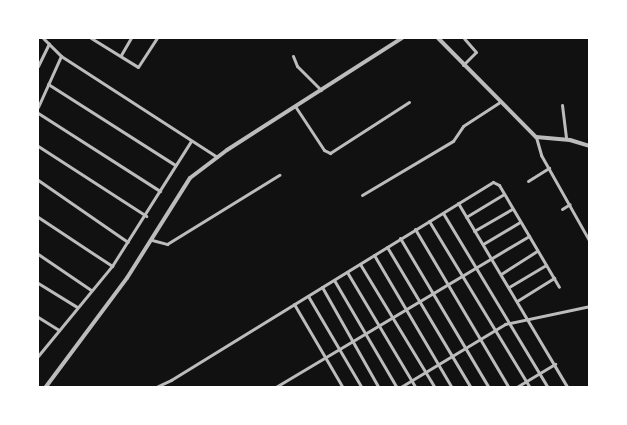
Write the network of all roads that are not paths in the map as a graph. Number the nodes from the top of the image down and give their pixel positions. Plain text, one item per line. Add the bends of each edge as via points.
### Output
1 (43, 38) edge
2 (91, 38) edge
3 (131, 38) edge
4 (157, 38) edge
5 (402, 38) edge
6 (438, 38) edge
7 (464, 38) edge
8 (49, 43) junction
9 (122, 55) junction
10 (61, 56) junction
11 (293, 56) dead end
12 (462, 65) junction
13 (38, 66) edge
14 (48, 84) junction
15 (321, 90) junction
16 (38, 101) edge
17 (409, 102) dead end
18 (500, 102) junction
19 (562, 105) dead end
20 (295, 106) junction
21 (38, 107) edge
22 (38, 113) edge
23 (536, 137) junction
24 (566, 139) junction
25 (191, 141) junction
26 (38, 146) edge
27 (590, 146) edge
28 (217, 157) junction
29 (175, 165) junction
30 (549, 168) junction
31 (279, 175) dead end
32 (38, 180) edge
33 (528, 181) dead end
34 (160, 191) junction
35 (504, 194) junction
36 (362, 195) dead end
37 (458, 203) junction
38 (570, 204) junction
39 (512, 209) junction
40 (562, 209) dead end
41 (442, 213) junction
42 (146, 216) junction
43 (38, 217) edge
44 (466, 217) junction
45 (429, 221) junction
46 (520, 222) junction
47 (415, 229) junction
48 (474, 231) junction
49 (529, 236) junction
50 (400, 238) junction
51 (152, 240) junction
52 (128, 242) junction
53 (590, 242) edge
54 (483, 244) junction
55 (387, 247) junction
56 (537, 251) junction
57 (38, 254) edge
58 (374, 255) junction
59 (491, 259) junction
60 (360, 264) junction
61 (546, 265) junction
62 (112, 266) junction
63 (476, 268) junction
64 (347, 272) junction
65 (501, 274) junction
66 (462, 276) junction
67 (554, 278) junction
68 (334, 280) junction
69 (38, 283) edge
70 (447, 284) junction
71 (322, 287) junction
72 (509, 287) junction
73 (559, 287) dead end
74 (91, 290) junction
75 (432, 293) junction
76 (308, 296) junction
77 (419, 301) junction
78 (517, 301) junction
79 (294, 304) junction
80 (590, 306) edge
81 (76, 307) junction
82 (406, 309) junction
83 (38, 317) edge
84 (392, 317) junction
85 (527, 319) junction
86 (510, 324) junction
87 (378, 325) junction
88 (59, 330) junction
89 (496, 330) junction
90 (365, 332) junction
91 (481, 339) junction
92 (353, 340) junction
93 (465, 348) junction
94 (338, 349) junction
95 (38, 355) edge
96 (452, 355) junction
97 (325, 356) junction
98 (555, 364) junction
99 (438, 365) junction
100 (425, 372) junction
101 (540, 373) junction
102 (412, 380) junction
103 (526, 381) junction
104 (146, 387) edge
105 (156, 387) edge
106 (45, 388) edge
107 (92, 388) edge
108 (274, 388) edge
109 (343, 388) edge
110 (362, 388) edge
111 (379, 388) edge
112 (398, 388) edge
113 (416, 388) edge
114 (435, 388) edge
115 (452, 388) edge
116 (471, 388) edge
117 (489, 388) edge
118 (509, 388) edge
119 (514, 388) edge
120 (530, 388) edge
121 (548, 388) edge
122 (568, 388) edge

1 - 8 street
2 - 9 street
3 - 9 street
4 - 9 street via 140,66
5 - 15 street
6 - 12 street
7 - 12 street via 476,52
8 - 10 street
8 - 13 street
10 - 14 street
10 - 25 street
11 - 15 street via 297,66
12 - 18 street
14 - 16 street
14 - 29 street
15 - 20 street
16 - 21 street
17 - 20 street via 330,153 324,150
18 - 23 street
18 - 36 street via 463,126 453,141
19 - 24 street
20 - 28 street
22 - 34 street
23 - 24 street
23 - 30 street
24 - 27 street
25 - 28 street
25 - 29 street
26 - 42 street
28 - 51 street via 190,178
29 - 34 street
30 - 33 street
30 - 38 street
31 - 51 street via 167,244
32 - 52 street
34 - 42 street
35 - 37 street via 498,183 492,182
35 - 39 street
35 - 44 street
37 - 41 street
37 - 44 street
38 - 40 street
38 - 53 street
39 - 46 street
39 - 48 street
41 - 45 street
41 - 63 street
42 - 52 street
43 - 62 street
44 - 48 street
45 - 47 street
45 - 66 street
46 - 49 street
46 - 54 street
47 - 50 street
47 - 70 street
48 - 54 street
49 - 56 street
49 - 59 street
50 - 55 street
50 - 75 street
51 - 106 street
52 - 62 street
54 - 59 street
55 - 58 street
55 - 77 street
56 - 61 street
56 - 65 street
57 - 74 street
58 - 60 street
58 - 82 street
59 - 63 street
59 - 65 street
60 - 64 street
60 - 84 street
61 - 67 street
61 - 72 street
62 - 74 street
63 - 66 street
63 - 86 street
64 - 68 street
64 - 87 street
65 - 72 street
66 - 70 street
66 - 89 street
67 - 73 street
67 - 78 street
68 - 71 street
68 - 90 street
69 - 81 street
70 - 75 street
70 - 91 street
71 - 76 street
71 - 92 street
72 - 78 street
74 - 81 street
75 - 77 street
75 - 93 street
76 - 79 street
76 - 94 street
77 - 82 street
77 - 96 street
78 - 85 street
79 - 97 street
79 - 105 street
80 - 85 street
81 - 88 street
82 - 84 street
82 - 99 street
83 - 88 street
84 - 87 street
84 - 100 street
85 - 86 street
85 - 98 street
86 - 89 street
86 - 101 street
87 - 90 street
87 - 102 street
88 - 95 street
89 - 91 street
89 - 103 street
90 - 92 street
90 - 112 street
91 - 93 street
91 - 118 street
92 - 94 street
92 - 111 street
93 - 96 street
93 - 117 street
94 - 97 street
94 - 110 street
96 - 99 street
96 - 116 street
97 - 108 street
97 - 109 street
98 - 101 street
98 - 122 street
99 - 100 street
99 - 115 street
100 - 102 street
100 - 114 street
101 - 103 street
101 - 121 street
102 - 112 street
102 - 113 street
103 - 119 street
103 - 120 street
104 - 105 street
104 - 107 street

